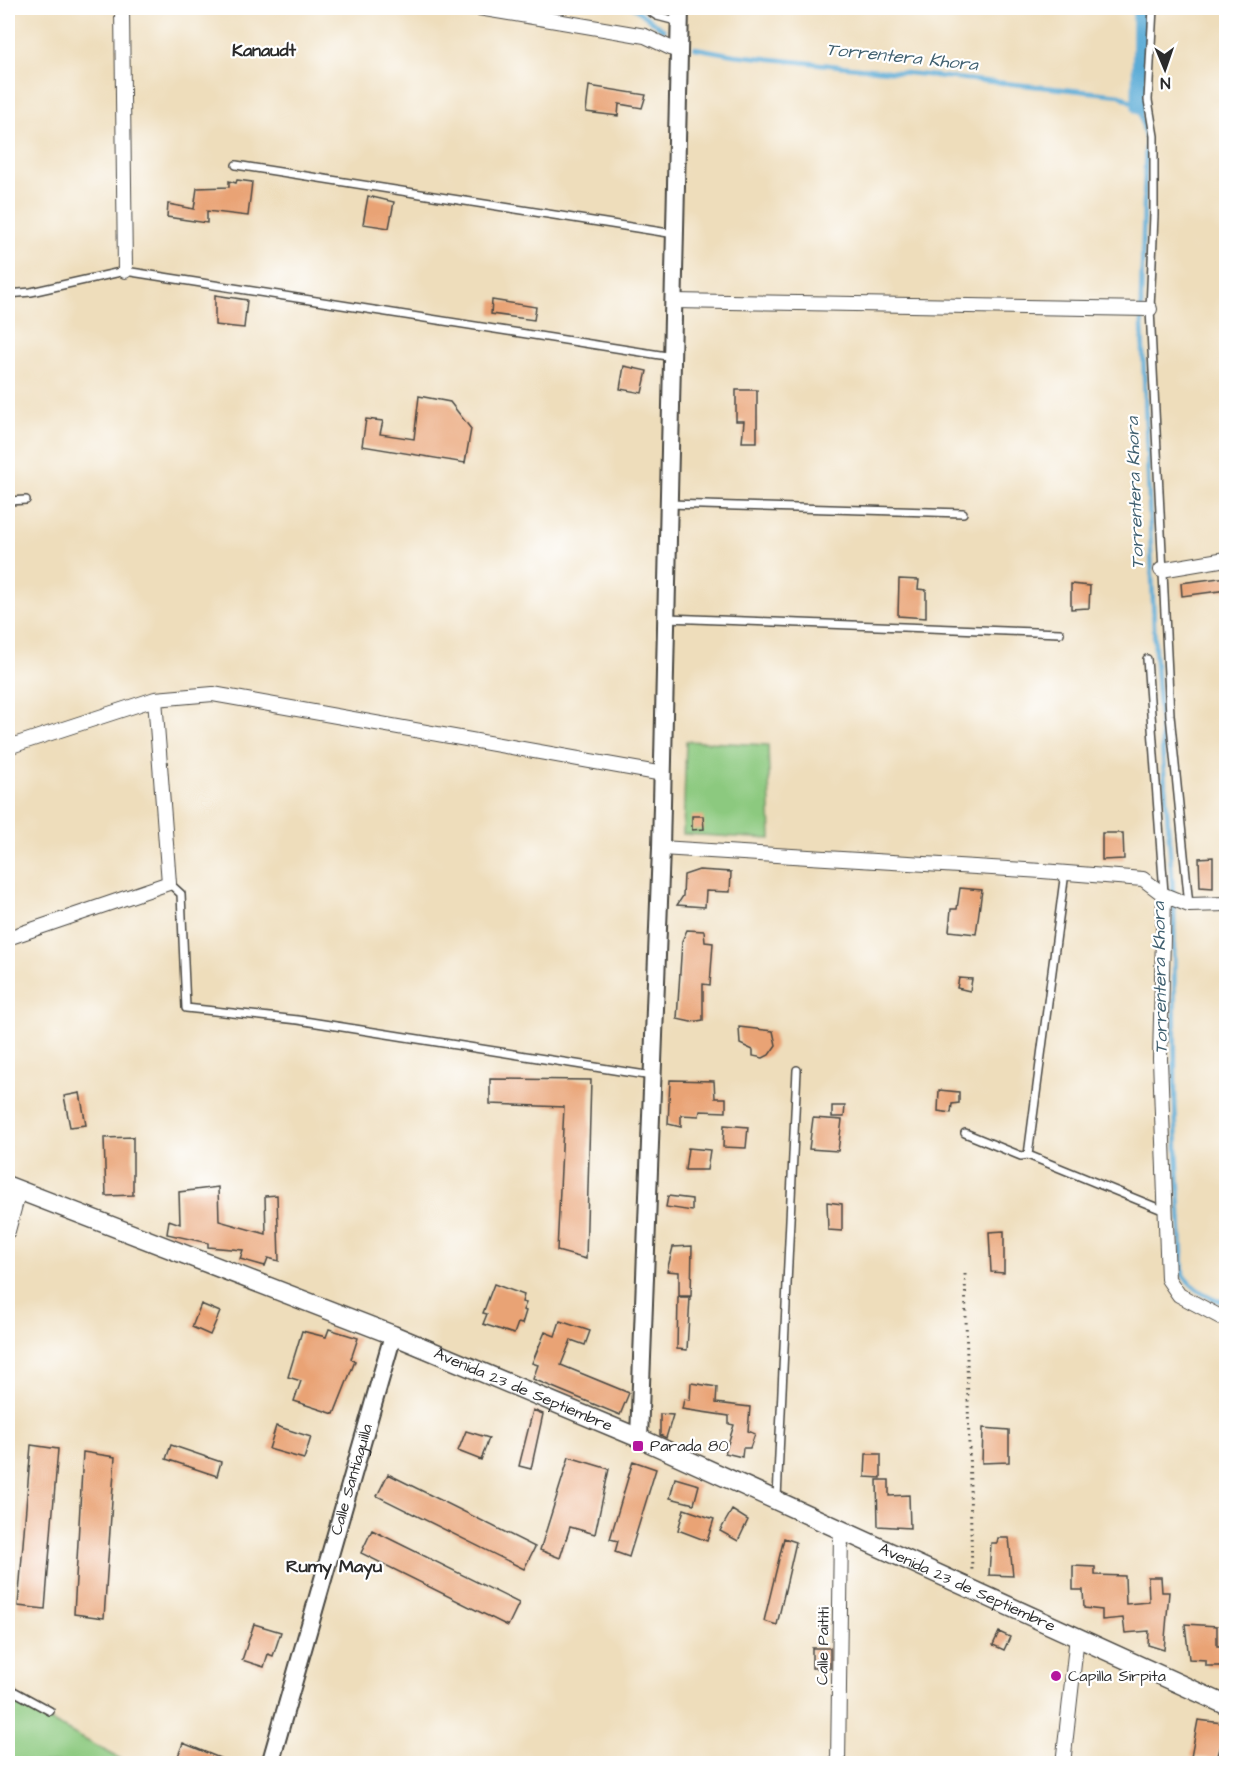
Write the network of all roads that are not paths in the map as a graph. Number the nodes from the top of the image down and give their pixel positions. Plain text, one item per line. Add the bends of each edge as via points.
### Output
1 (122, 8) edge
2 (479, 8) edge
3 (645, 8) edge
4 (1153, 8) edge
5 (680, 15) edge
6 (679, 52) junction
7 (236, 165) dead end
8 (675, 235) junction
9 (125, 271) junction
10 (8, 294) edge
11 (674, 301) junction
12 (1150, 309) junction
13 (673, 357) junction
14 (26, 500) dead end
15 (8, 501) edge
16 (669, 504) junction
17 (963, 513) dead end
18 (1227, 560) edge
19 (1161, 570) junction
20 (667, 618) junction
21 (1060, 633) dead end
22 (1147, 659) dead end
23 (155, 699) junction
24 (8, 747) edge
25 (663, 774) junction
26 (662, 848) junction
27 (1065, 872) junction
28 (169, 883) junction
29 (1164, 895) junction
30 (1227, 904) edge
31 (1189, 905) junction
32 (8, 938) edge
33 (797, 1070) dead end
34 (654, 1077) junction
35 (965, 1133) dead end
36 (1028, 1155) junction
37 (13, 1188) edge
38 (1165, 1211) junction
39 (8, 1231) edge
40 (1227, 1320) edge
41 (393, 1335) junction
42 (639, 1438) junction
43 (777, 1501) junction
44 (841, 1529) junction
45 (1077, 1636) junction
46 (8, 1688) edge
47 (1227, 1705) edge
48 (50, 1711) dead end
49 (270, 1764) edge
50 (838, 1764) edge
51 (1063, 1764) edge

1 - 9 street
2 - 6 street via 645,36
3 - 5 lane via 657,16
4 - 12 lane via 1148,100 1154,136
5 - 6 street
6 - 8 street
7 - 8 lane
8 - 11 street
9 - 10 lane
9 - 13 lane
11 - 12 street
11 - 13 street
12 - 19 lane
13 - 16 street
14 - 15 lane
16 - 17 lane
16 - 20 street
18 - 19 street
19 - 31 lane via 1170,715
20 - 21 lane
20 - 25 street
22 - 29 lane
23 - 24 street
23 - 25 street via 213,694
23 - 28 street
25 - 26 street
26 - 27 street
26 - 34 street
27 - 29 street via 1143,879
27 - 36 lane
28 - 32 street
28 - 34 lane via 181,894 186,1008 298,1020
29 - 31 street
29 - 38 street via 1160,1059
30 - 31 street
33 - 43 lane
34 - 42 street
35 - 36 lane via 1021,1156
36 - 38 lane
37 - 39 street
37 - 41 main road, Avenida 23 de Septiembre
38 - 40 street via 1168,1279 1179,1295
41 - 42 main road, Avenida 23 de Septiembre
41 - 49 street, Calle Santiaguilla
42 - 43 main road, Avenida 23 de Septiembre
43 - 44 main road, Avenida 23 de Septiembre
44 - 45 main road, Avenida 23 de Septiembre
44 - 50 street, Calle Paititi
45 - 47 main road, Avenida 23 de Septiembre
45 - 51 street
46 - 48 lane

